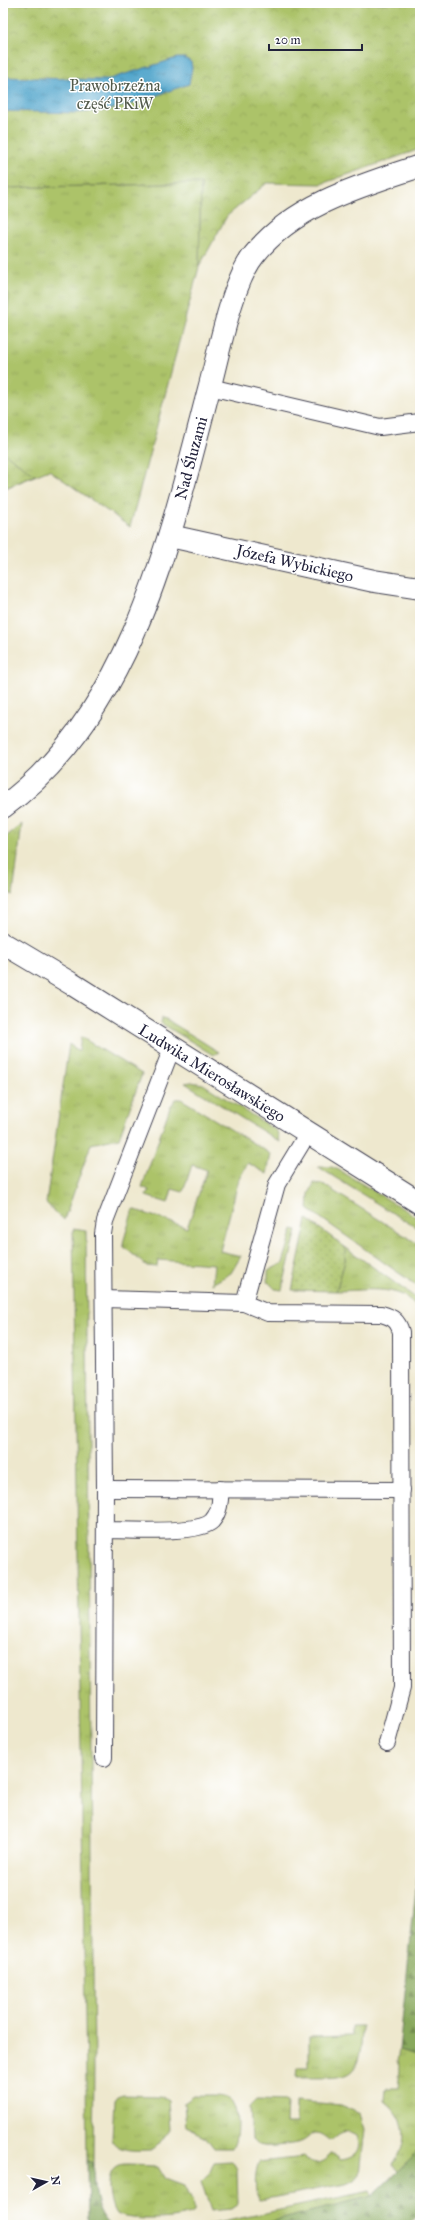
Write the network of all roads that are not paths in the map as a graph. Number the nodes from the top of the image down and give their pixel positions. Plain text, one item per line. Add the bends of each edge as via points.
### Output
1 (420, 166) edge
2 (210, 387) junction
3 (420, 422) edge
4 (170, 536) junction
5 (420, 588) edge
6 (3, 807) edge
7 (3, 943) edge
8 (172, 1048) junction
9 (308, 1133) junction
10 (420, 1203) edge
11 (104, 1299) junction
12 (244, 1303) junction
13 (105, 1489) junction
14 (220, 1489) junction
15 (402, 1490) junction
16 (105, 1530) junction
17 (387, 1743) dead end
18 (104, 1758) dead end

1 - 2 street, Nad Śluzami via 357,187 297,217 253,256 240,281
2 - 3 lane via 380,427
2 - 4 street, Nad Śluzami
4 - 5 street, Józefa Wybickiego via 374,581
4 - 6 street, Nad Śluzami via 133,636 92,712 60,755
7 - 8 street, Ludwika Mierosławskiego
8 - 9 street, Ludwika Mierosławskiego
8 - 11 lane via 105,1221
9 - 10 street, Ludwika Mierosławskiego
9 - 12 lane via 277,1184
11 - 12 lane
11 - 13 lane
12 - 15 lane via 268,1313 381,1314 395,1320 401,1332
13 - 14 lane
13 - 16 lane
14 - 15 lane
14 - 16 lane via 217,1512 212,1521 204,1526 184,1530
15 - 17 lane via 402,1688
16 - 18 lane

